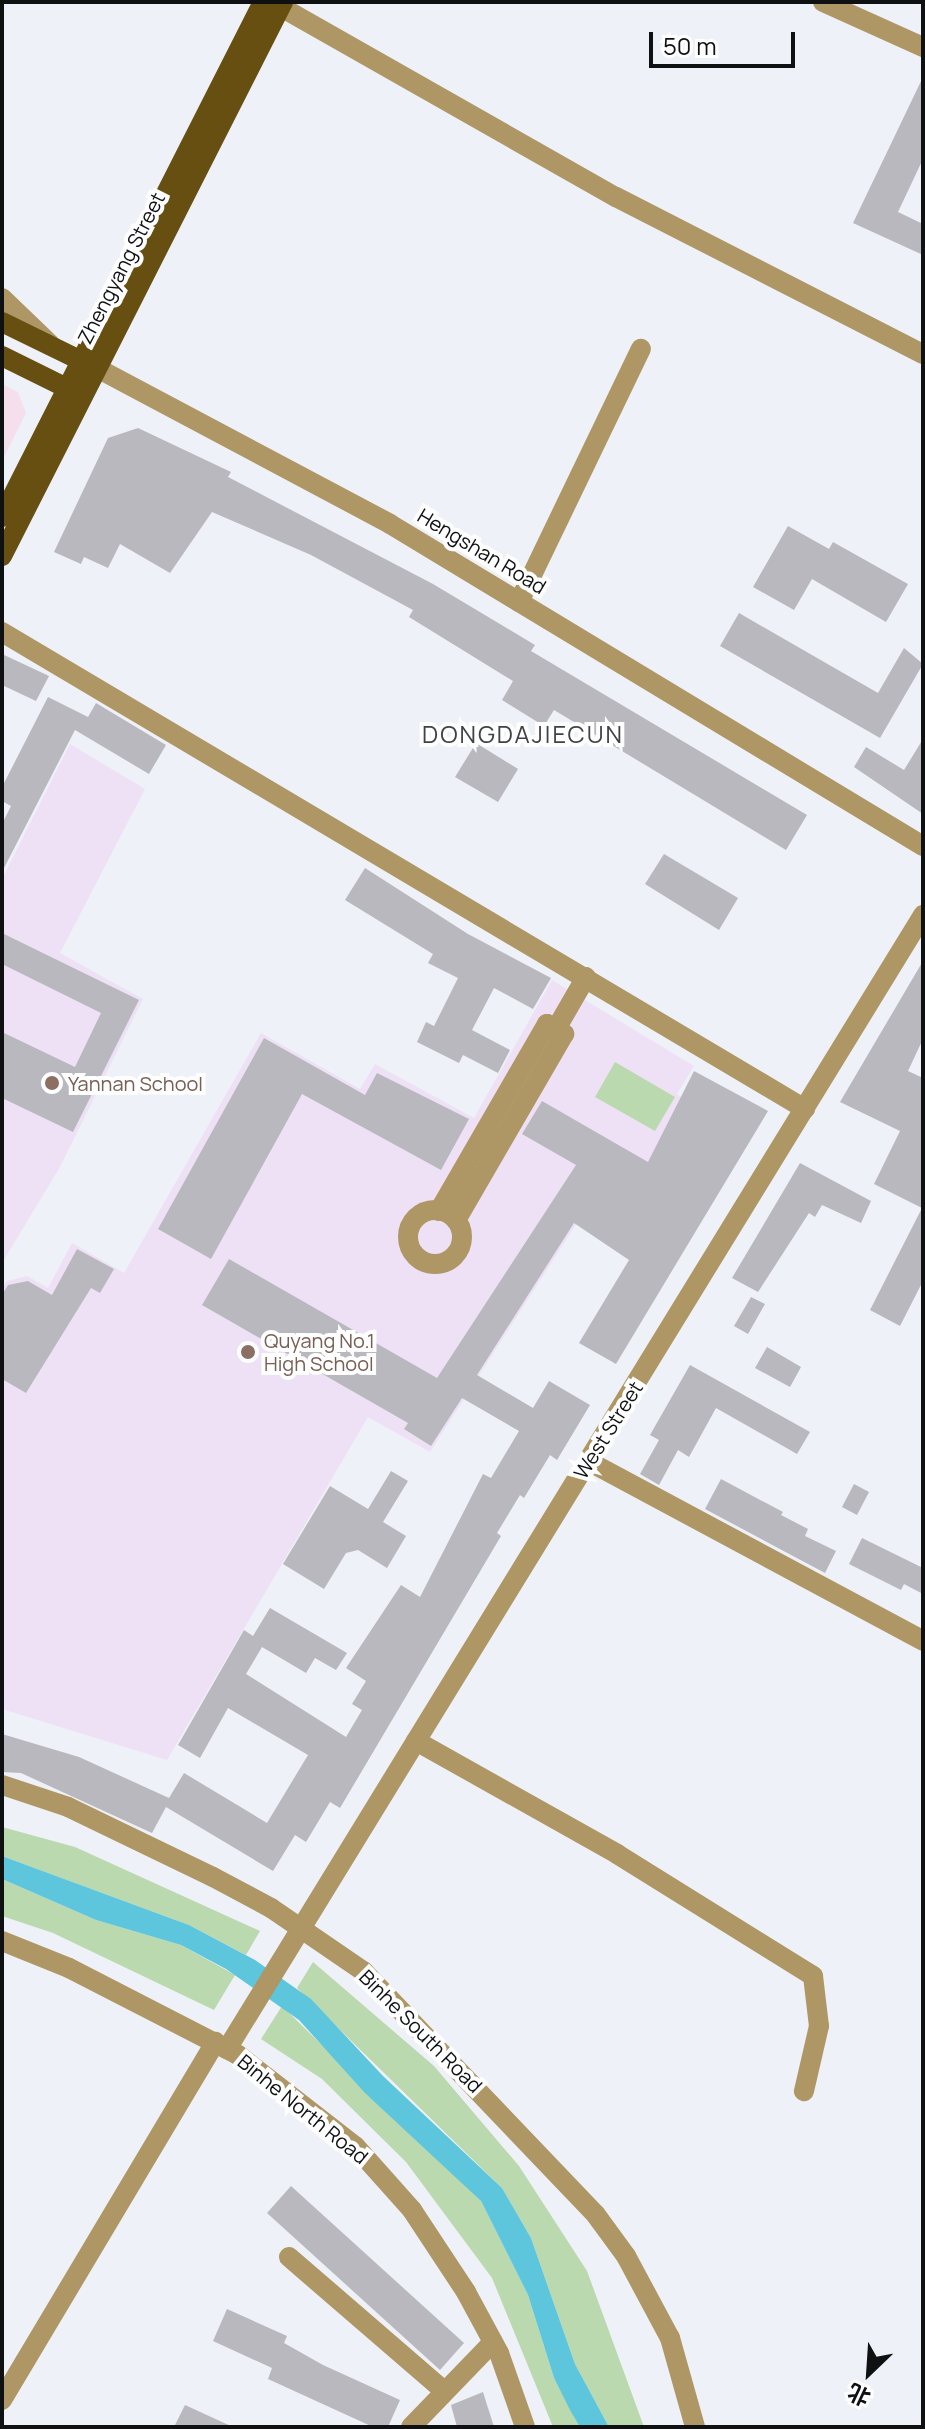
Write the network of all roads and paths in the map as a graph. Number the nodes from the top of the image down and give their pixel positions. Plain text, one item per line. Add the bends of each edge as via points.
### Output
1 (823, 2) edge
2 (269, 3) edge
3 (923, 47) edge
4 (2, 298) edge
5 (2, 322) edge
6 (52, 346) junction
7 (641, 349) dead end
8 (923, 354) edge
9 (2, 356) edge
10 (89, 364) junction
11 (75, 392) junction
12 (2, 517) edge
13 (2, 556) edge
14 (519, 602) junction
15 (2, 632) edge
16 (923, 846) edge
17 (923, 915) edge
18 (586, 977) junction
19 (805, 1109) junction
20 (447, 1216) dead end
21 (588, 1461) junction
22 (923, 1641) edge
23 (416, 1741) junction
24 (2, 1785) edge
25 (297, 1935) junction
26 (7, 1942) edge
27 (2, 1963) edge
28 (226, 2041) junction
29 (804, 2091) dead end
30 (289, 2257) dead end
31 (493, 2342) junction
32 (444, 2391) junction
33 (2, 2400) edge
34 (418, 2424) edge
35 (525, 2427) edge
36 (695, 2427) edge

1 - 3 street
2 - 8 street via 616,197
2 - 10 main road, Zhengyang Street
4 - 6 street
5 - 6 main road, Hengshan Road
6 - 10 main road, Hengshan Road
7 - 14 street
9 - 11 main road
10 - 11 main road, Zhengyang Street
10 - 14 street, Hengshan Road via 297,471
11 - 12 main road, Zhengyang Street
11 - 13 main road, Zhengyang Street
14 - 16 street, Hengshan Road
15 - 18 street
17 - 19 street, West Street
18 - 19 street
18 - 20 street via 556,1029 564,1034
19 - 21 street, West Street
21 - 22 street
21 - 23 street, West Street
23 - 25 street, West Street
23 - 29 street via 617,1854 813,1976 819,2026
24 - 25 street, Binhe South Road via 117,1830
25 - 28 street, West Street
25 - 36 street, Binhe South Road via 363,1971 596,2215 647,2288 670,2338
26 - 27 street
26 - 28 street, Binhe North Road
28 - 31 street, Binhe North Road via 376,2167 448,2263
28 - 33 street, West Street
30 - 32 street
31 - 32 street
31 - 35 street, Binhe North Road
32 - 34 street

